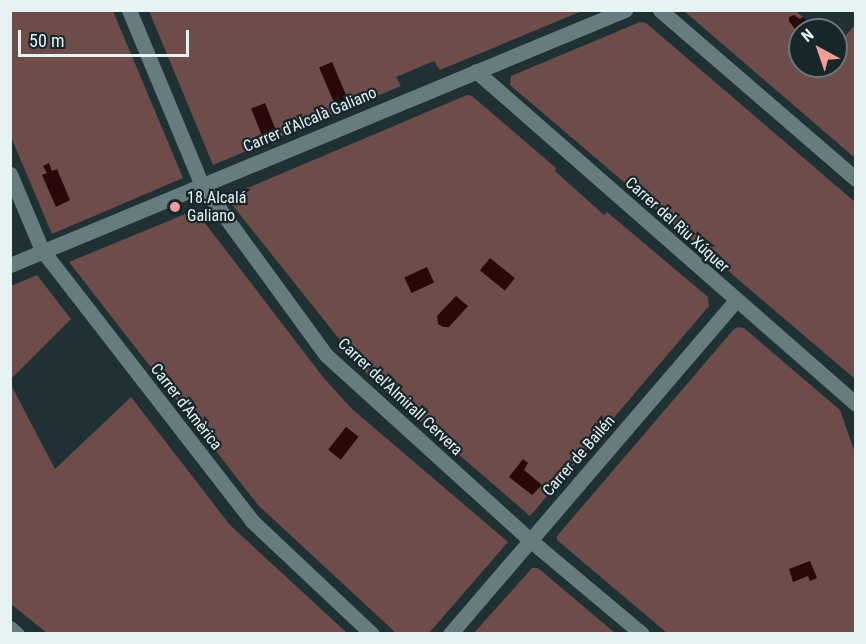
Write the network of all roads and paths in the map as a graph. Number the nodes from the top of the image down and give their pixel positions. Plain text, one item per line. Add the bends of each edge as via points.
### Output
1 (129, 10) edge
2 (625, 10) edge
3 (660, 10) edge
4 (476, 71) junction
5 (10, 174) edge
6 (855, 178) edge
7 (202, 185) junction
8 (42, 250) junction
9 (10, 265) edge
10 (735, 301) junction
11 (855, 404) edge
12 (530, 540) junction
13 (10, 628) edge
14 (17, 633) edge
15 (372, 633) edge
16 (450, 633) edge
17 (642, 633) edge

1 - 7 street, Carrer del'Almirall Cervera
2 - 4 street, Carrer d'Alcalà Galiano
3 - 6 street
4 - 7 street, Carrer d'Alcalà Galiano
4 - 10 street, Carrer del Riu Xúquer
5 - 8 street, Carrer d'Amèrica
7 - 8 street, Carrer d'Alcalà Galiano
7 - 12 street, Carrer del'Almirall Cervera via 326,355
8 - 9 street, Carrer d'Alcalà Galiano
8 - 15 street, Carrer d'Amèrica via 252,520
10 - 11 street, Carrer del Riu Xúquer
10 - 12 street, Carrer de Bailén
12 - 16 street, Carrer de Bailén
12 - 17 street, Carrer del'Almirall Cervera
13 - 14 street

